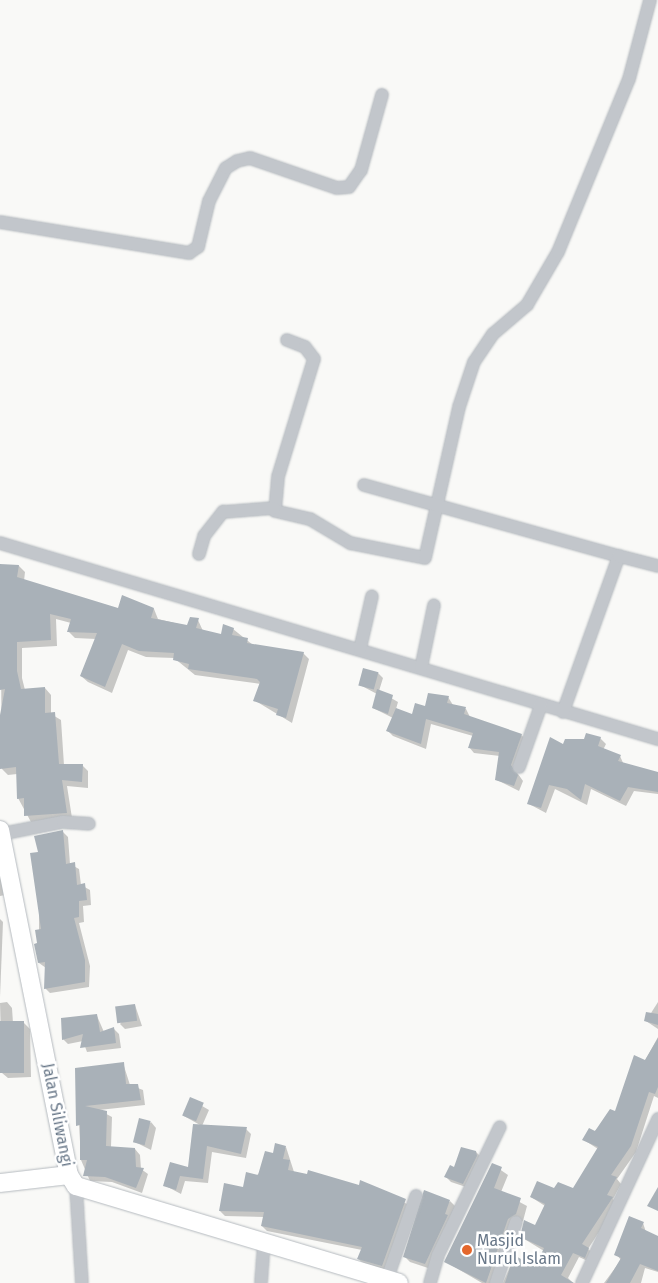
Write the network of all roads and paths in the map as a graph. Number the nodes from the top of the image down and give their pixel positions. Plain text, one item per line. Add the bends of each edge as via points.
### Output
1 (650, 0) edge
2 (382, 95) dead end
3 (0, 222) edge
4 (286, 340) dead end
5 (364, 485) dead end
6 (439, 504) junction
7 (274, 508) junction
8 (0, 543) edge
9 (198, 554) dead end
10 (619, 556) junction
11 (658, 566) edge
12 (372, 596) dead end
13 (434, 605) dead end
14 (360, 649) junction
15 (421, 668) junction
16 (541, 705) junction
17 (563, 712) junction
18 (658, 739) edge
19 (520, 767) dead end
20 (90, 824) dead end
21 (0, 832) edge
22 (658, 1119) edge
23 (500, 1127) dead end
24 (73, 1180) junction
25 (0, 1183) edge
26 (416, 1196) dead end
27 (516, 1222) dead end
28 (264, 1242) junction
29 (393, 1281) edge
30 (82, 1283) edge
31 (261, 1283) edge
32 (430, 1283) edge
33 (496, 1283) edge
34 (582, 1283) edge

1 - 6 street via 629,79 558,252 527,305 481,348 474,362 459,407
2 - 3 street via 361,170 349,187 337,188 250,158 237,161 226,168 209,201 198,247 190,253
4 - 7 street via 305,347 314,359 278,477
5 - 6 street
6 - 7 street via 428,553 421,560 350,543 310,518
6 - 10 street
7 - 9 street via 223,512 204,536
8 - 14 street
10 - 11 street
10 - 17 street
12 - 14 street
13 - 15 street
14 - 15 street
15 - 16 street
16 - 17 street
16 - 19 street
17 - 18 street
20 - 21 street via 63,822
21 - 24 main road, Jalan Siliwangi
22 - 34 street
23 - 32 street via 438,1255
24 - 25 main road
24 - 28 main road, Jalan Siliwangi
24 - 30 street
26 - 29 street
27 - 33 street
28 - 29 main road, Jalan Siliwangi
28 - 31 street

